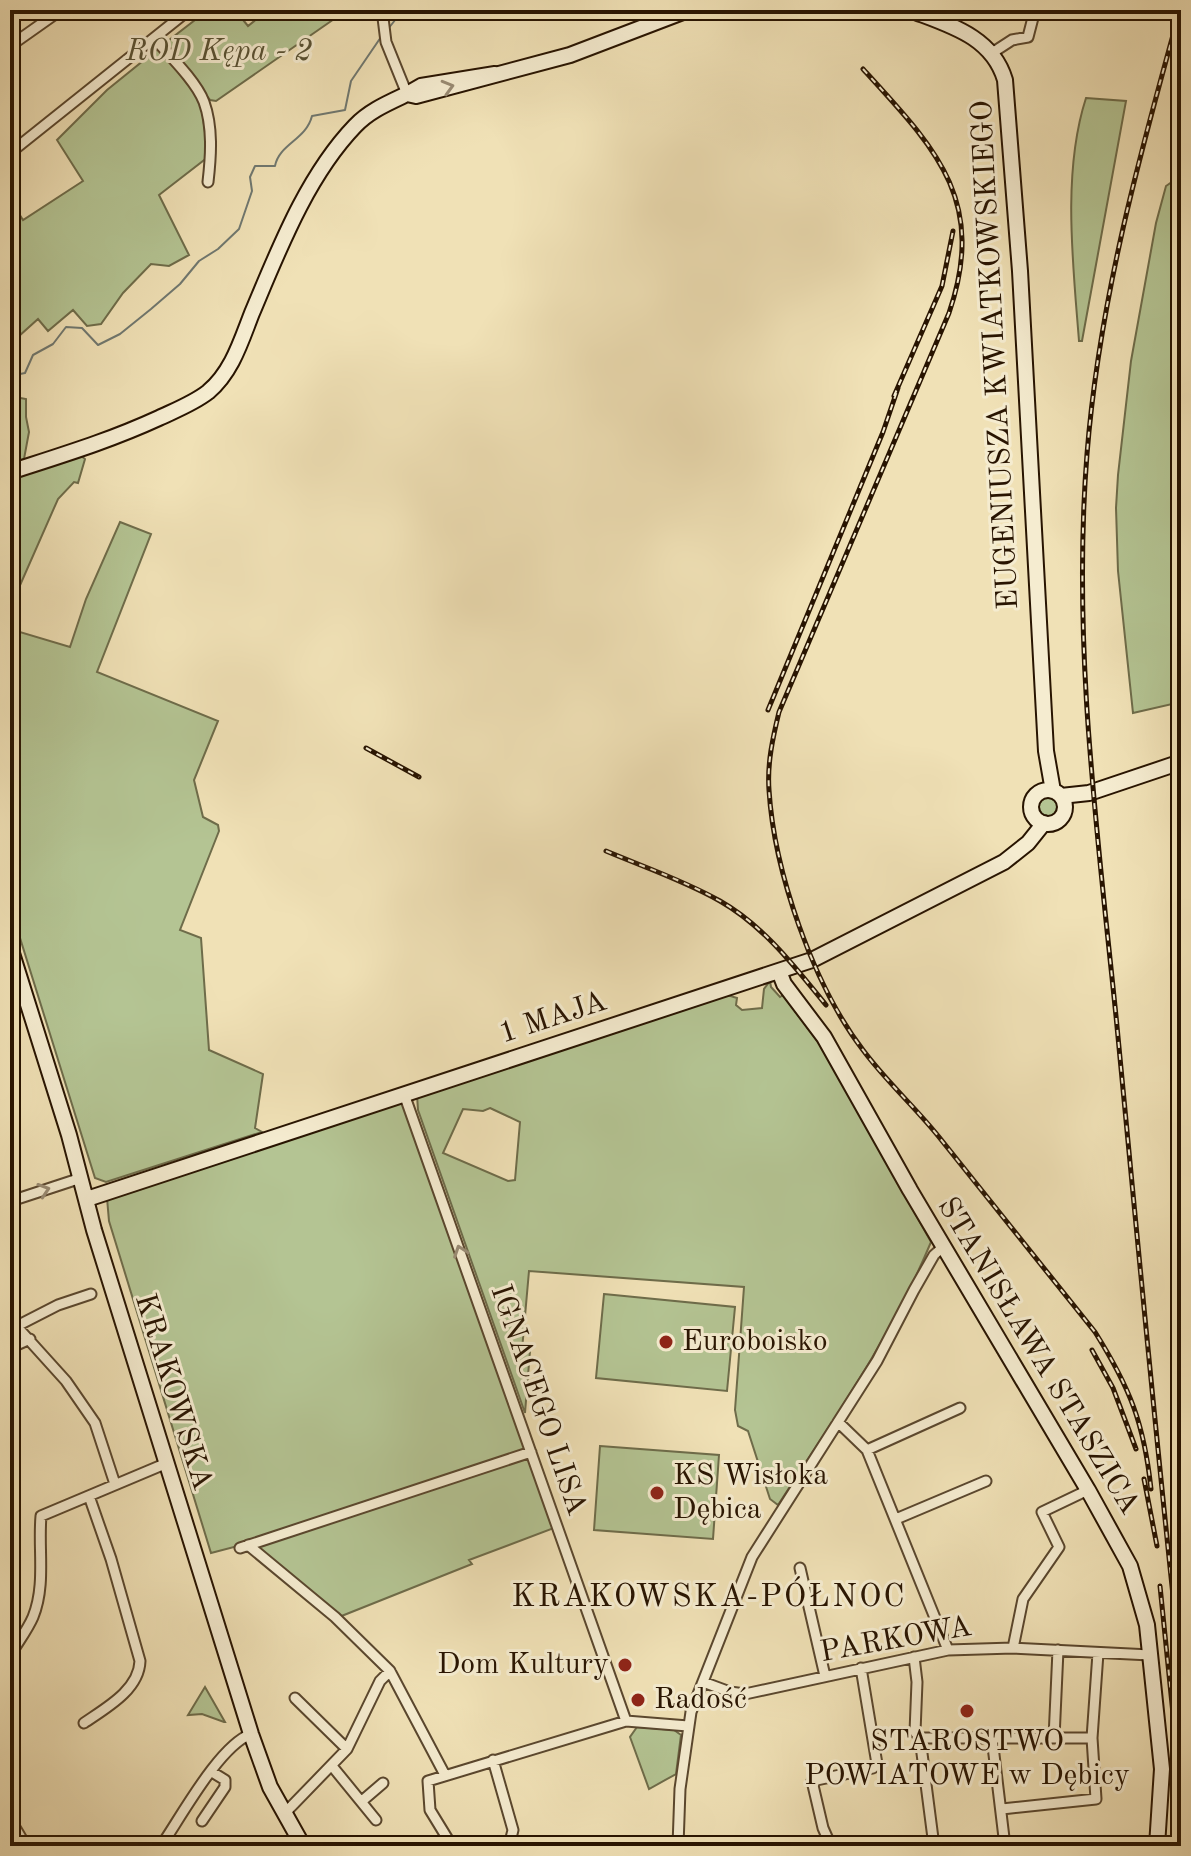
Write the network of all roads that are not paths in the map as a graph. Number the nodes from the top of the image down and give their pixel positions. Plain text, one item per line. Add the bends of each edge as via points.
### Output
1 (61, 10) edge
2 (189, 10) edge
3 (382, 10) edge
4 (688, 10) edge
5 (910, 10) edge
6 (1035, 10) edge
7 (154, 38) junction
8 (10, 46) edge
9 (992, 53) junction
10 (407, 94) junction
11 (10, 153) edge
12 (208, 182) dead end
13 (10, 472) edge
14 (1181, 762) edge
15 (1055, 796) junction
16 (1040, 820) junction
17 (10, 947) edge
18 (779, 971) junction
19 (404, 1094) junction
20 (81, 1178) junction
21 (10, 1197) edge
22 (87, 1199) junction
23 (943, 1247) junction
24 (91, 1294) dead end
25 (10, 1295) edge
26 (10, 1302) edge
27 (13, 1322) edge
28 (30, 1339) junction
29 (10, 1348) edge
30 (960, 1408) dead end
31 (838, 1422) junction
32 (867, 1450) junction
33 (531, 1452) junction
34 (167, 1463) junction
35 (986, 1481) dead end
36 (115, 1484) junction
37 (1088, 1490) junction
38 (89, 1496) junction
39 (896, 1519) junction
40 (800, 1568) dead end
41 (1013, 1648) junction
42 (948, 1650) junction
43 (1058, 1650) junction
44 (1098, 1653) junction
45 (1150, 1655) junction
46 (10, 1656) edge
47 (914, 1657) junction
48 (861, 1668) junction
49 (390, 1671) junction
50 (825, 1676) junction
51 (703, 1682) junction
52 (295, 1698) dead end
53 (626, 1721) junction
54 (84, 1723) dead end
55 (688, 1726) junction
56 (251, 1734) junction
57 (920, 1738) junction
58 (992, 1738) junction
59 (1054, 1738) junction
60 (1092, 1738) junction
61 (347, 1749) junction
62 (493, 1760) junction
63 (332, 1766) junction
64 (212, 1772) junction
65 (445, 1775) junction
66 (383, 1783) dead end
67 (362, 1801) junction
68 (1002, 1809) junction
69 (284, 1814) junction
70 (10, 1819) edge
71 (376, 1820) dead end
72 (202, 1821) dead end
73 (26, 1846) edge
74 (161, 1846) edge
75 (303, 1846) edge
76 (452, 1846) edge
77 (509, 1846) edge
78 (678, 1846) edge
79 (831, 1846) edge
80 (934, 1846) edge
81 (1005, 1846) edge
82 (1157, 1846) edge

1 - 8 street
2 - 7 street
3 - 10 street via 384,34
4 - 10 street via 570,55 421,86
5 - 9 street via 973,36
6 - 9 street via 1028,37
7 - 11 street
7 - 12 street via 205,103
9 - 15 street, EUGENIUSZA KWIATKOWSKIEGO via 1007,88 1046,751
10 - 13 street via 356,124 331,156 298,212 236,353 208,392 107,442
14 - 15 street via 1089,793
15 - 16 street via 1056,821
15 - 16 street, EUGENIUSZA KWIATKOWSKIEGO via 1032,803
16 - 18 street, 1 MAJA via 1004,862 812,960
17 - 20 street, KRAKOWSKA
18 - 19 street, 1 MAJA
18 - 23 street, STANISŁAWA STASZICA via 824,1037
19 - 22 street, 1 MAJA
33 -> 19 street, IGNACEGO LISA
21 -> 20 street via 11,1201
20 - 22 street, KRAKOWSKA
22 - 34 street, KRAKOWSKA
23 - 31 street
23 - 37 street, STANISŁAWA STASZICA
24 - 27 street
25 - 26 street
27 - 28 street
28 - 29 street
28 - 36 street via 95,1423
30 - 32 street
31 - 32 street
31 - 51 street via 756,1549
32 - 39 street
33 - 49 street via 244,1546 335,1617
33 - 53 street, IGNACEGO LISA
34 - 36 street
34 - 56 street, KRAKOWSKA
35 - 39 street
36 - 38 street
37 - 41 street via 1042,1512 1059,1547 1023,1599
37 - 45 street, STANISŁAWA STASZICA via 1135,1578
38 - 46 street via 41,1516 37,1603
38 - 54 street via 140,1670 132,1686
39 - 42 street
40 - 50 street
41 - 42 street, PARKOWA
41 - 43 street, PARKOWA
42 - 47 street, PARKOWA
43 - 44 street, PARKOWA
43 - 59 street
44 - 45 street, PARKOWA
44 - 60 street
45 - 82 street, STANISŁAWA STASZICA via 1162,1769
47 - 48 street, PARKOWA
47 - 57 street via 915,1732
48 - 50 street, PARKOWA
48 - 79 street via 877,1764 812,1781
49 - 61 street
49 - 65 street
50 - 51 street, PARKOWA via 745,1694
51 - 55 street
52 - 61 street
53 - 55 street
53 - 62 street
55 - 78 street
56 - 64 street via 233,1744
56 - 69 street, KRAKOWSKA
57 - 58 street
57 - 80 street
58 - 59 street
58 - 68 street
59 - 60 street
60 - 68 street via 1096,1799
61 - 63 street
62 - 65 street
62 - 77 street via 514,1834
63 - 67 street
63 - 69 street
64 - 72 street via 225,1780 225,1787
64 - 74 street
65 - 76 street via 428,1781 430,1810
66 - 67 street
67 - 71 street
68 - 81 street
69 - 75 street, KRAKOWSKA
70 - 73 street

